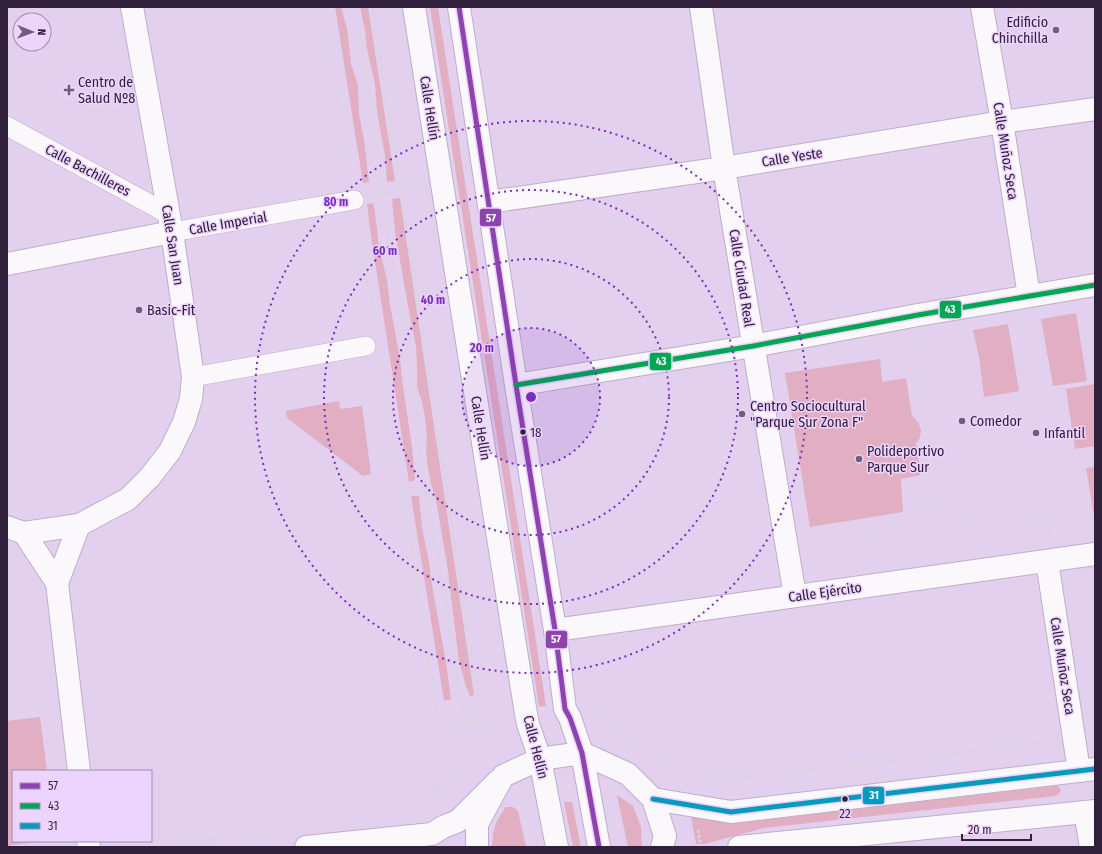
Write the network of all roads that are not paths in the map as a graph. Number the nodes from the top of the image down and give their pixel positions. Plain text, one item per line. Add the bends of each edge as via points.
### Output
1 (132, 7) edge
2 (414, 7) edge
3 (459, 7) edge
4 (701, 7) edge
5 (982, 7) edge
6 (1095, 109) edge
7 (1002, 122) junction
8 (7, 126) edge
9 (724, 168) junction
10 (354, 200) road end
11 (489, 202) junction
12 (170, 224) junction
13 (7, 264) edge
14 (1095, 285) edge
15 (1029, 296) junction
16 (366, 346) dead end
17 (753, 346) junction
18 (192, 376) junction
19 (516, 385) junction
20 (80, 525) junction
21 (16, 530) edge
22 (1095, 554) edge
23 (1047, 561) junction
24 (57, 583) junction
25 (805, 595) junction
26 (555, 630) junction
27 (582, 753) junction
28 (540, 759) junction
29 (79, 770) edge
30 (1087, 770) edge
31 (504, 776) junction
32 (653, 798) junction
33 (1090, 811) edge
34 (370, 844) edge
35 (306, 847) edge
36 (477, 847) edge
37 (557, 847) edge
38 (599, 847) edge
39 (662, 847) edge
40 (739, 847) edge
41 (1090, 847) edge

1 - 12 street, Calle San Juan
2 - 28 street, Calle Hellín via 528,724
3 - 11 street
4 - 9 street, Calle Ciudad Real
5 - 7 street, Calle Muñoz Seca
6 - 7 street, Calle Yeste
7 - 9 street, Calle Yeste
7 - 15 street, Calle Muñoz Seca
8 - 12 street, Calle Bachilleres via 158,208
9 - 11 street, Calle Yeste
9 - 17 street, Calle Ciudad Real
10 - 12 street, Calle Imperial
11 - 19 street
12 - 13 street, Calle Imperial
12 - 18 street, Calle San Juan
14 - 15 street
15 - 17 street
16 - 18 street
17 - 19 street
17 - 25 street, Calle Ciudad Real
18 - 20 street, Calle San Juan via 191,399 184,422 170,451 150,477 128,499
19 - 26 street
20 - 21 street, Calle San Juan
20 - 24 street
21 - 24 street
22 - 23 street, Calle Ejército
23 - 25 street, Calle Ejército
23 - 30 street, Calle Muñoz Seca via 1075,739
24 - 29 street
25 - 26 street, Calle Ejército
26 - 27 street via 565,709
27 - 28 street
27 - 32 street via 628,774
27 - 38 street
28 - 31 street
28 - 37 street, Calle Hellín
30 - 32 street via 731,812
31 - 34 street via 458,821 432,834
31 - 36 street via 477,824
32 - 39 street via 665,836
33 - 40 street
33 - 41 street
34 - 35 street

